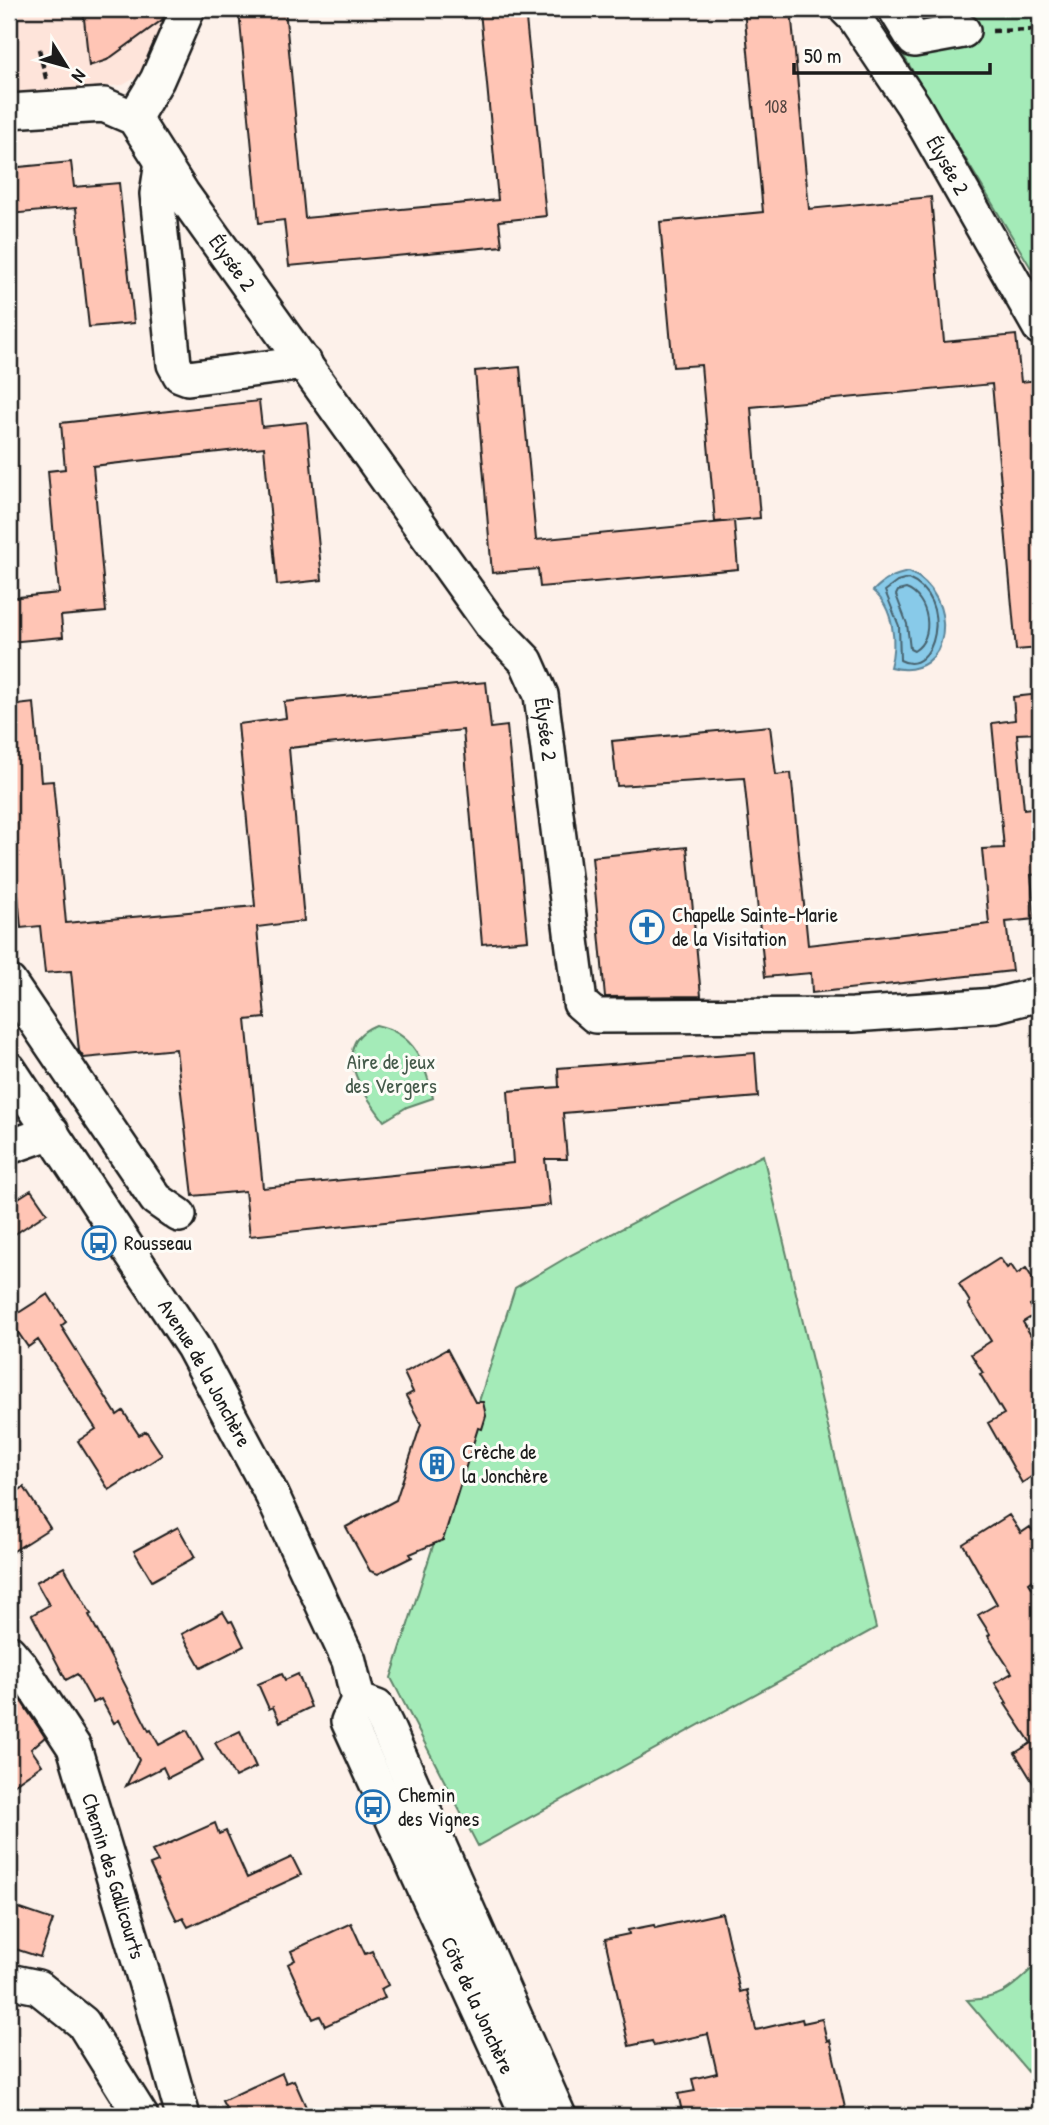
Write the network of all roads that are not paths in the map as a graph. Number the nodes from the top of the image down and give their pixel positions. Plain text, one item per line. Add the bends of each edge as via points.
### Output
1 (188, 9) edge
2 (846, 9) edge
3 (895, 9) edge
4 (963, 31) road end
5 (9, 111) edge
6 (134, 118) junction
7 (162, 162) junction
8 (1040, 328) edge
9 (305, 363) junction
10 (9, 982) edge
11 (1040, 994) edge
12 (9, 1069) edge
13 (52, 1132) junction
14 (9, 1147) edge
15 (179, 1216) dead end
16 (9, 1653) edge
17 (358, 1700) junction
18 (428, 1897) joint
19 (9, 1981) edge
20 (141, 2116) edge
21 (183, 2116) edge
22 (528, 2116) edge
23 (559, 2116) edge

1 - 6 street via 157,80
2 - 8 street, Élysée 2 via 913,105
3 - 4 street via 914,40
5 - 6 street via 104,105
6 - 7 street, Élysée 2
7 - 9 street, Élysée 2
7 - 9 street via 157,194 174,364 180,375 188,378
9 - 11 street, Élysée 2 via 492,626 526,661 541,695 580,1003 595,1016 853,1015 996,1005
10 - 15 street via 156,1199
12 - 13 street, Avenue de la Jonchère
13 - 14 street
13 - 17 street, Avenue de la Jonchère via 213,1384 272,1495 338,1637
16 - 21 street, Chemin des Gallicourts via 74,1747
17 - 18 street, Avenue de la Jonchère via 348,1721
17 - 23 street, Côte de la Jonchère via 377,1707
18 - 22 street, Côte de la Jonchère
19 - 20 street via 38,1987 83,2023

